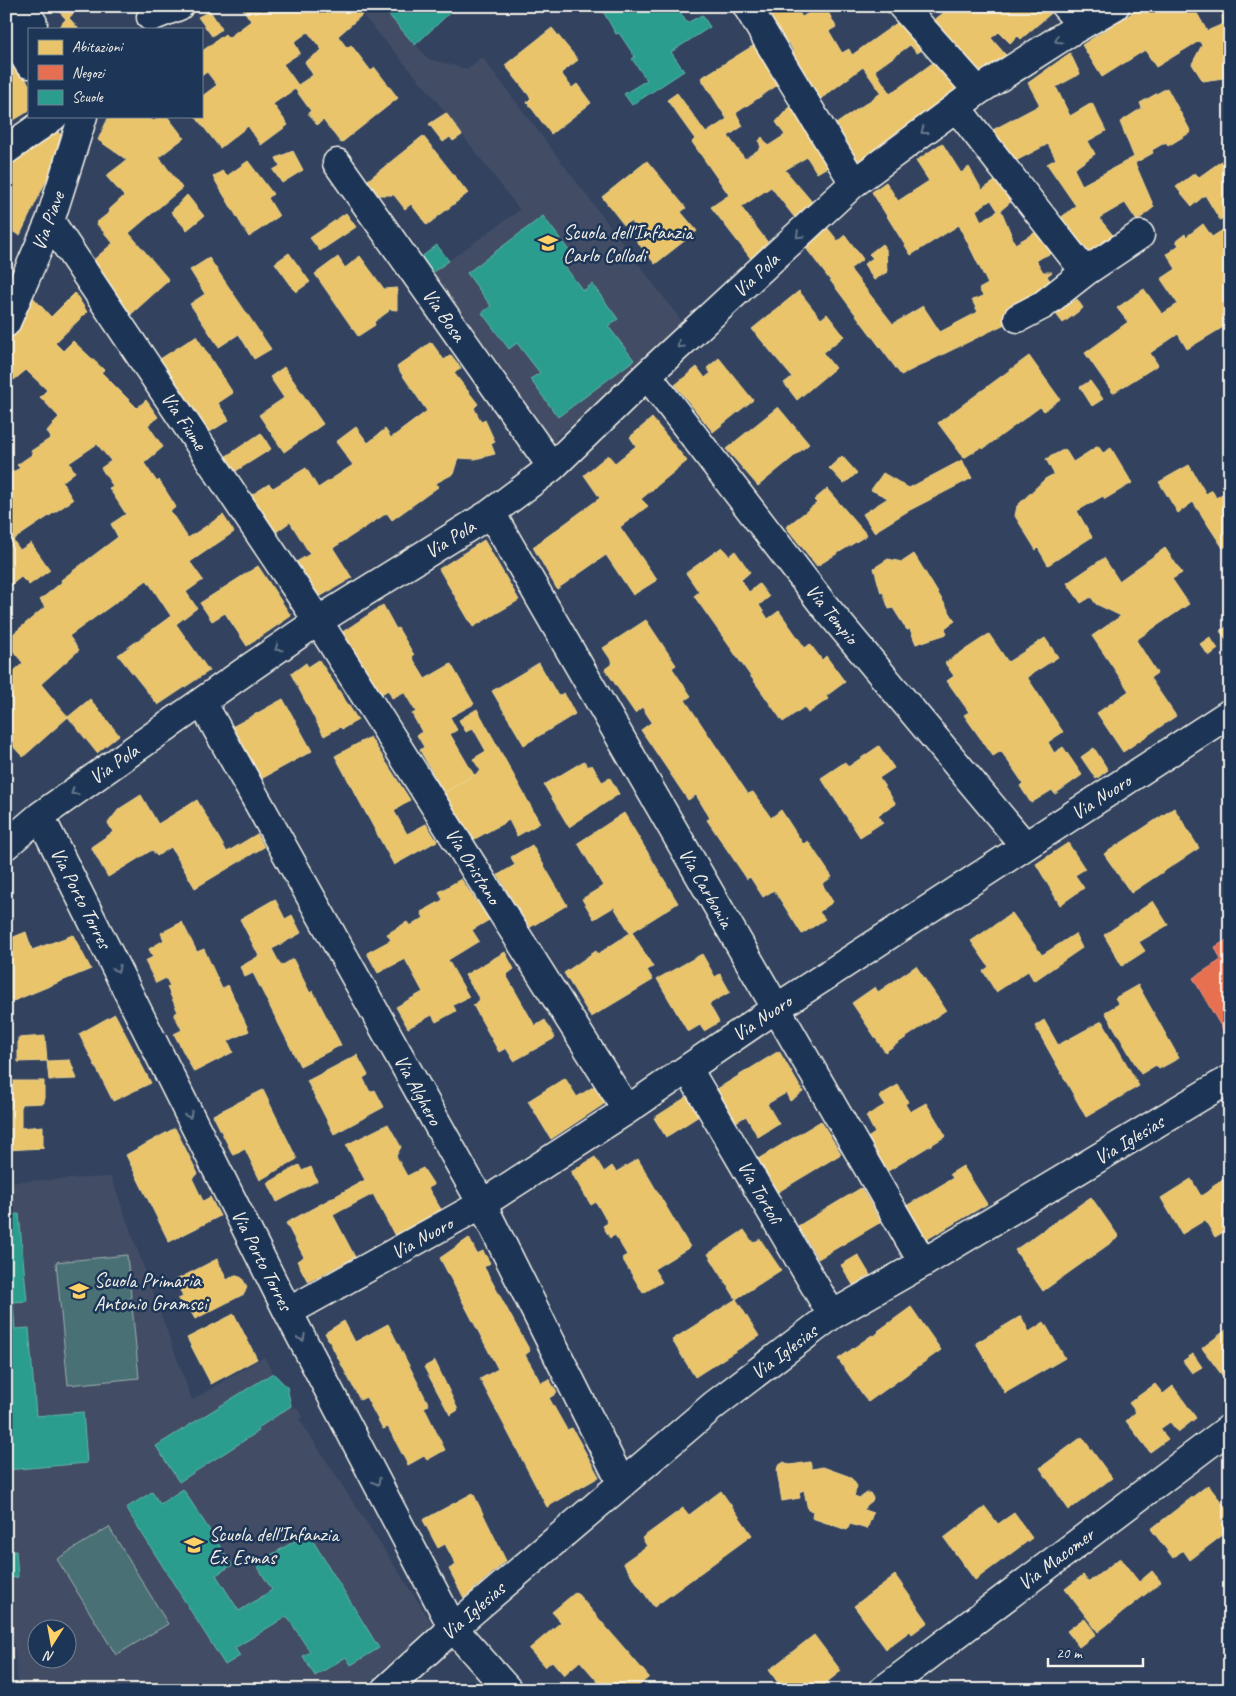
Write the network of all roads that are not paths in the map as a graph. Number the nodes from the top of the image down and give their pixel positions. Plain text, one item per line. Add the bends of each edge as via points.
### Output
1 (19, 6) edge
2 (179, 6) edge
3 (747, 6) edge
4 (902, 6) edge
5 (1115, 6) edge
6 (1074, 16) edge
7 (150, 17) edge
8 (28, 62) edge
9 (978, 91) junction
10 (956, 107) junction
11 (51, 118) edge
12 (82, 118) edge
13 (6, 150) edge
14 (337, 163) dead end
15 (854, 183) junction
16 (50, 221) junction
17 (1140, 235) dead end
18 (1085, 272) junction
19 (1018, 318) dead end
20 (6, 323) edge
21 (647, 375) junction
22 (552, 467) junction
23 (491, 513) junction
24 (318, 621) junction
25 (202, 702) junction
26 (1230, 713) edge
27 (40, 816) junction
28 (6, 845) edge
29 (1025, 846) junction
30 (776, 1009) junction
31 (688, 1069) junction
32 (1230, 1079) edge
33 (628, 1110) junction
34 (482, 1204) junction
35 (923, 1263) junction
36 (288, 1312) junction
37 (832, 1315) junction
38 (1230, 1428) edge
39 (622, 1484) junction
40 (454, 1628) junction
41 (385, 1690) edge
42 (508, 1690) edge
43 (883, 1690) edge

1 - 8 street via 33,23 14,39
2 - 7 street
3 - 15 street
4 - 9 street
5 - 6 street, Via Pola
6 -> 9 street, Via Pola
9 - 10 street, Via Pola
10 -> 15 street, Via Pola
10 - 18 street
11 - 13 street
12 - 16 street, Via Piave
14 - 22 street, Via Bosa
15 -> 21 street, Via Pola
16 - 20 street, Via Piave
16 - 24 street, Via Fiume
17 - 18 street
18 - 19 street via 1043,305
21 - 22 street, Via Pola
21 - 29 street, Via Tempio via 822,604
22 - 23 street, Via Pola
23 - 24 street, Via Pola
23 - 30 street, Via Carbonia
24 -> 25 street, Via Pola
24 - 33 street, Via Oristano
25 -> 27 street, Via Pola
25 - 34 street, Via Alghero
26 - 29 street, Via Nuoro
27 - 28 street, Via Pola
27 -> 36 street, Via Porto Torres
29 - 30 street, Via Nuoro
30 - 31 street, Via Nuoro
30 - 35 street, Via Carbonia
31 - 33 street, Via Nuoro
31 - 37 street, Via Tortolì
32 - 35 street, Via Iglesias
33 - 34 street, Via Nuoro
34 - 36 street, Via Nuoro
34 - 39 street, Via Alghero
35 - 37 street, Via Iglesias
36 -> 40 street, Via Porto Torres
37 - 39 street, Via Iglesias via 714,1405
38 - 43 street, Via Macomer
39 - 40 street, Via Iglesias
40 - 41 street, Via Iglesias
40 - 42 street, Via Porto Torres

